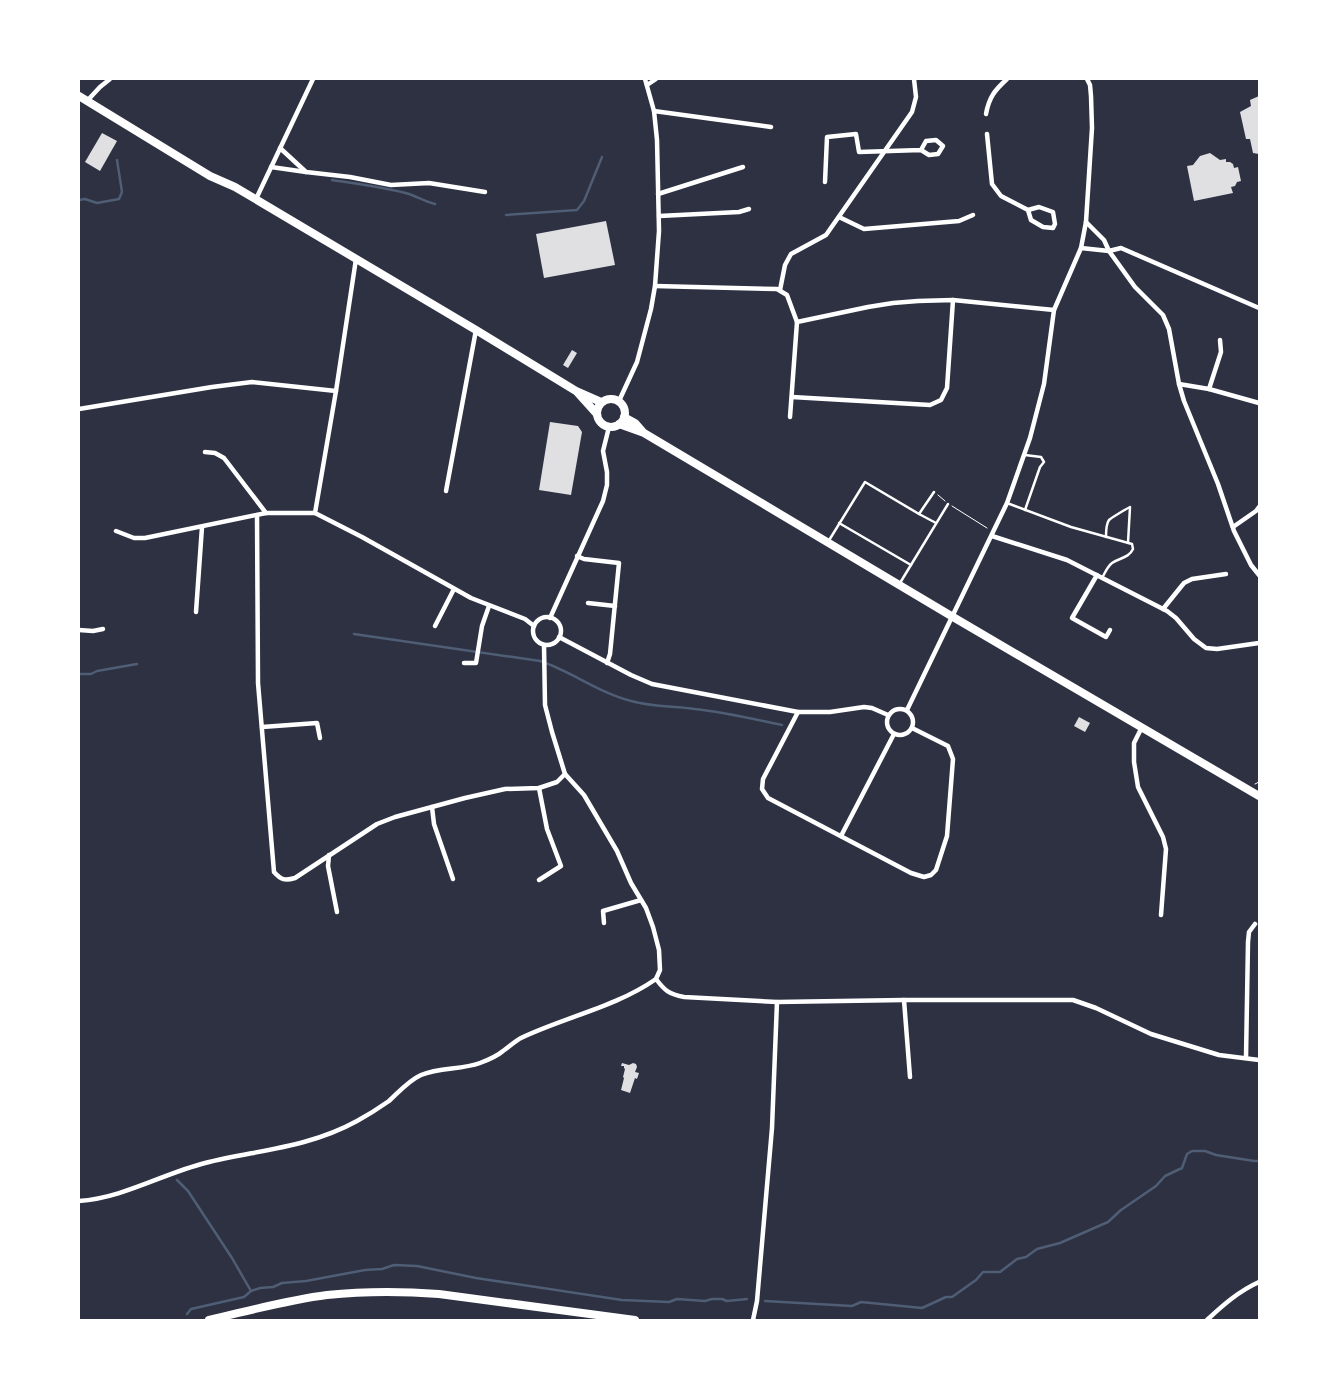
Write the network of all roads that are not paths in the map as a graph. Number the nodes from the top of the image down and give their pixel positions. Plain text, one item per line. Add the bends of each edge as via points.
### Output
1 (110, 79) edge
2 (313, 79) edge
3 (645, 79) edge
4 (656, 79) edge
5 (914, 79) edge
6 (1007, 79) edge
7 (1087, 79) edge
8 (647, 85) junction
9 (79, 96) edge
10 (87, 101) junction
11 (654, 111) junction
12 (986, 114) dead end
13 (770, 128) dead end
14 (987, 134) dead end
15 (280, 148) junction
16 (921, 150) junction
17 (885, 151) junction
18 (271, 167) junction
19 (743, 167) dead end
20 (306, 172) junction
21 (825, 182) dead end
22 (485, 192) dead end
23 (658, 194) junction
24 (256, 199) junction
25 (749, 208) dead end
26 (1028, 210) junction
27 (973, 214) dead end
28 (659, 216) junction
29 (839, 218) junction
30 (1086, 222) junction
31 (1081, 248) junction
32 (1109, 251) junction
33 (356, 259) junction
34 (655, 286) junction
35 (780, 290) junction
36 (953, 300) junction
37 (1259, 308) edge
38 (1054, 310) junction
39 (797, 322) junction
40 (476, 330) junction
41 (1220, 340) dead end
42 (1179, 384) junction
43 (1209, 389) junction
44 (336, 391) junction
45 (576, 392) junction
46 (792, 397) junction
47 (619, 401) junction
48 (601, 402) junction
49 (1259, 403) edge
50 (79, 409) edge
51 (596, 413) junction
52 (624, 417) junction
53 (790, 417) dead end
54 (619, 424) junction
55 (609, 427) junction
56 (644, 433) junction
57 (205, 452) dead end
58 (1025, 455) junction
59 (446, 491) dead end
60 (934, 492) road end
61 (1008, 503) junction
62 (948, 504) road end
63 (1259, 507) edge
64 (1025, 510) junction
65 (315, 513) junction
66 (266, 514) junction
67 (919, 514) junction
68 (257, 515) junction
69 (839, 523) junction
70 (936, 523) junction
71 (202, 527) junction
72 (1233, 527) junction
73 (116, 531) dead end
74 (993, 534) junction
75 (1106, 537) junction
76 (828, 542) junction
77 (1128, 543) junction
78 (577, 556) junction
79 (911, 565) junction
80 (1226, 574) dead end
81 (1097, 575) junction
82 (1259, 575) edge
83 (1102, 578) junction
84 (899, 584) junction
85 (454, 588) junction
86 (588, 604) dead end
87 (489, 606) junction
88 (615, 606) junction
89 (1163, 609) junction
90 (196, 612) dead end
91 (953, 616) junction
92 (550, 618) junction
93 (435, 626) dead end
94 (534, 626) junction
95 (103, 628) dead end
96 (79, 630) edge
97 (1110, 630) dead end
98 (559, 637) junction
99 (1259, 643) edge
100 (544, 645) junction
101 (464, 663) dead end
102 (607, 663) junction
103 (907, 710) junction
104 (798, 712) junction
105 (888, 715) junction
106 (262, 727) junction
107 (1142, 727) junction
108 (912, 728) junction
109 (894, 734) junction
110 (320, 738) dead end
111 (565, 774) junction
112 (539, 788) junction
113 (1259, 796) edge
114 (432, 807) junction
115 (842, 836) junction
116 (329, 855) junction
117 (453, 879) dead end
118 (539, 880) dead end
119 (641, 900) junction
120 (337, 912) dead end
121 (1161, 914) dead end
122 (604, 923) dead end
123 (1255, 924) dead end
124 (656, 979) junction
125 (904, 1000) junction
126 (777, 1002) junction
127 (1246, 1058) junction
128 (1259, 1060) edge
129 (910, 1077) dead end
130 (79, 1201) edge
131 (1259, 1282) edge
132 (209, 1320) edge
133 (635, 1320) edge
134 (754, 1320) edge
135 (1207, 1320) edge

1 - 10 street
2 - 15 street
3 - 8 street
4 - 8 street
5 - 17 street via 916,98 912,112
6 - 12 street via 988,102
7 - 30 street via 1092,128
8 - 11 street
9 - 10 main road
10 - 24 main road via 210,176
11 - 13 street
11 - 23 street
14 - 26 street via 992,184 1001,196
15 - 18 street
15 - 20 street
16 - 16 street via 930,155 938,154 943,146 936,140 926,141
16 - 17 street
17 - 21 street via 859,152 856,134 827,137
17 - 29 street
18 - 20 street
18 - 24 street
19 - 23 street
20 - 22 street via 391,185 429,183
23 - 28 street
24 - 33 main road
25 - 28 street via 739,212
26 - 26 street via 1039,207 1053,212 1053,228 1031,220
27 - 29 street via 959,221 864,228
28 - 34 street
29 - 35 street via 826,235 792,254 785,265
30 - 31 street
30 - 32 street via 1104,240
31 - 32 street
31 - 38 street
32 - 37 street via 1121,248
32 - 42 street via 1135,287 1164,315
33 - 40 main road
33 - 44 street
34 - 35 street
34 - 47 street via 637,362
35 - 39 street via 787,295
36 - 38 street
36 - 39 street via 893,303
36 - 46 street via 947,388 941,400 930,405
38 - 58 street via 1044,384
39 - 46 street
40 - 45 main road
40 - 59 street
41 - 43 street via 1221,352
42 - 43 street
42 - 72 street
43 - 49 street
44 - 50 street via 252,382
44 - 65 street
45 - 48 main road
45 - 51 main road
46 - 53 street
47 - 48 main road via 608,399
47 - 52 main road via 624,408
48 - 51 main road
51 - 55 main road via 600,422
52 - 54 main road
52 - 56 main road
54 - 55 main road
54 - 56 main road
55 - 78 street via 603,451 607,485 603,501
56 - 76 main road
57 - 66 street via 224,458
58 - 61 street
58 - 64 lane via 1041,457 1044,462
60 - 67 lane
61 - 64 lane
61 - 74 street
62 - 70 lane
63 - 72 street
64 - 75 lane
65 - 66 street
65 - 85 street
66 - 68 street
67 - 69 lane via 865,482
67 - 70 lane
68 - 71 street
68 - 106 street via 258,683
69 - 76 lane
69 - 79 lane
70 - 79 lane
71 - 73 street via 145,538 134,538
71 - 90 street
72 - 82 street
74 - 81 street via 1067,560
74 - 91 street
75 - 77 lane
75 - 77 lane via 1110,518 1130,507
76 - 84 main road
77 - 83 lane via 1134,549 1131,554 1112,563
78 - 88 street via 619,563
78 - 92 street
79 - 84 lane
80 - 89 street via 1184,583
81 - 83 street
81 - 97 street via 1072,618 1106,637
83 - 89 street
84 - 91 main road
85 - 87 street
85 - 93 street
86 - 88 street
87 - 94 street via 525,619
87 - 101 street via 476,663
88 - 102 street
89 - 99 street via 1206,648
91 - 103 street
91 - 107 main road
92 - 94 street via 541,619
92 - 98 street via 559,625
94 - 100 street via 534,637
95 - 96 street
98 - 100 street via 553,644
98 - 102 street
100 - 111 street via 545,705
102 - 104 street via 652,684
103 - 105 street via 896,709
103 - 108 street via 912,716
104 - 105 street via 872,708
104 - 115 street via 763,779 762,789 768,798
105 - 109 street via 887,726
106 - 110 street via 317,722
106 - 116 street via 274,872 280,879 295,878
107 - 113 main road
107 - 121 street via 1134,743 1138,787 1166,849
108 - 109 street via 902,735
108 - 115 street via 948,746 953,759 948,836 936,870 924,877 911,873
109 - 115 street
111 - 112 street via 557,782
111 - 119 street via 584,796 617,851
112 - 114 street via 505,789
112 - 118 street via 547,829 561,866
114 - 116 street via 377,824
114 - 117 street via 434,824
116 - 120 street via 328,866
119 - 122 street via 603,912
119 - 124 street via 659,950 660,970
123 - 127 street via 1249,932 1248,942
124 - 126 street via 670,994
124 - 130 street via 628,996 520,1039 491,1059 420,1076 357,1121 326,1136 205,1163 119,1194
125 - 126 street
125 - 127 street via 1073,1000 1151,1034 1219,1055
125 - 129 street
126 - 134 street via 772,1128
127 - 128 street
131 - 135 street via 1224,1304
132 - 133 main road via 296,1300 375,1291 439,1294

